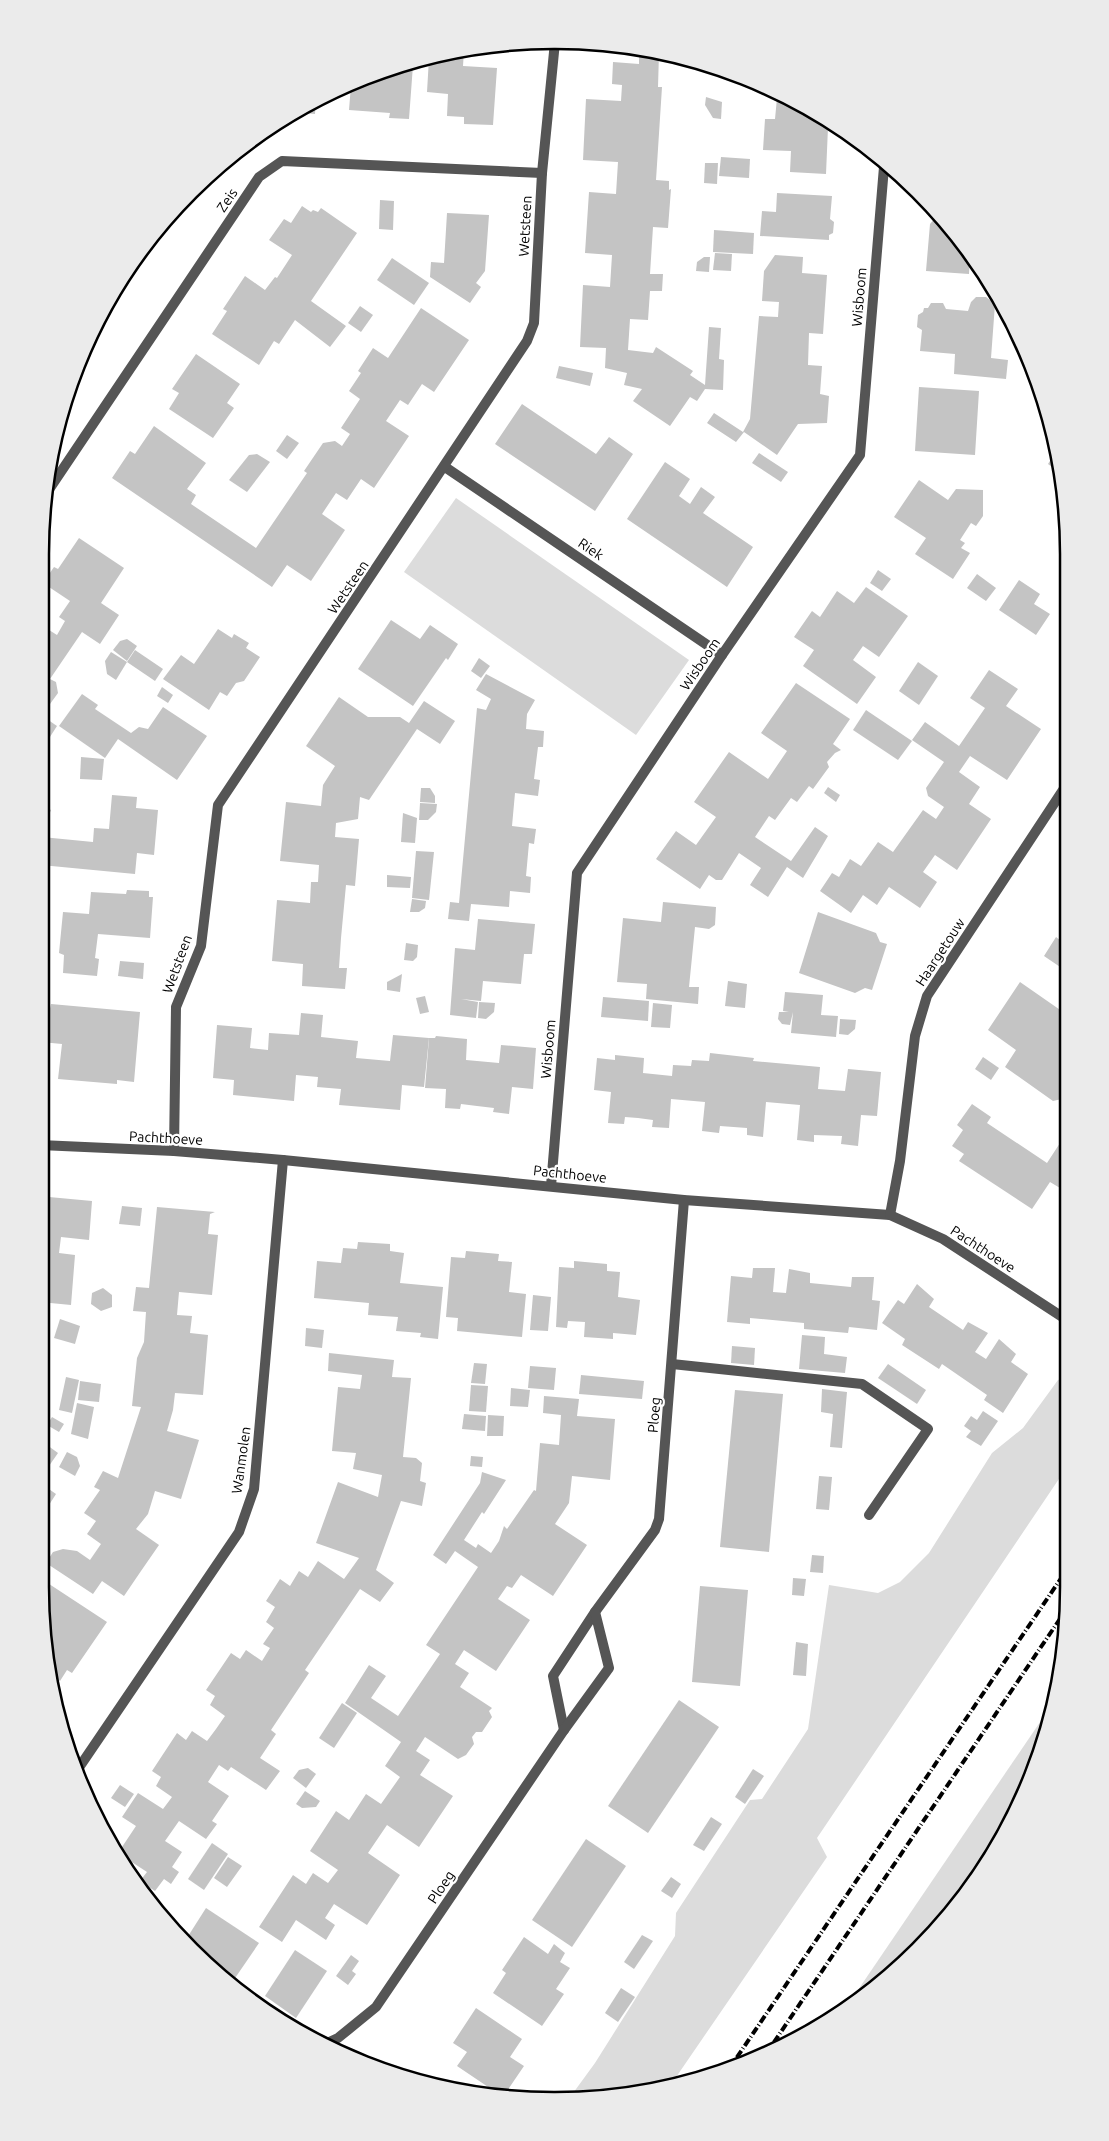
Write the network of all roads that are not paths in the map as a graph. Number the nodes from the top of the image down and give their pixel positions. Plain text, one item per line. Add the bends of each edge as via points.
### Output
1 (554, 49) edge
2 (884, 171) edge
3 (542, 173) junction
4 (445, 467) junction
5 (56, 471) edge
6 (722, 655) junction
7 (1060, 797) edge
8 (49, 1145) edge
9 (174, 1152) junction
10 (283, 1160) junction
11 (551, 1186) junction
12 (684, 1200) junction
13 (890, 1215) junction
14 (1060, 1315) edge
15 (672, 1364) junction
16 (869, 1515) dead end
17 (595, 1612) junction
18 (564, 1730) junction
19 (82, 1767) edge
20 (332, 2041) edge

1 - 3 street, Wetsteen
2 - 6 street, Wisboom via 860,455
3 - 4 street, Wetsteen via 534,322 527,341
3 - 5 street, Zeis via 282,161 259,177
4 - 6 street, Riek
4 - 9 street, Wetsteen via 218,805 201,946 176,1007
6 - 11 street, Wisboom via 577,873
7 - 13 street, Haargetouw via 927,996 915,1036
8 - 9 street, Pachthoeve
9 - 10 street, Pachthoeve
10 - 11 street, Pachthoeve
10 - 19 street, Wanmolen via 254,1489 238,1532
11 - 12 street, Pachthoeve
12 - 13 street, Pachthoeve
12 - 15 street, Ploeg
13 - 14 street, Pachthoeve via 943,1239
15 - 16 street via 862,1384 928,1429
15 - 17 street, Ploeg via 659,1518 655,1530
17 - 18 street, Ploeg via 553,1676
17 - 18 street, Ploeg via 609,1668
18 - 20 street, Ploeg via 376,2006

